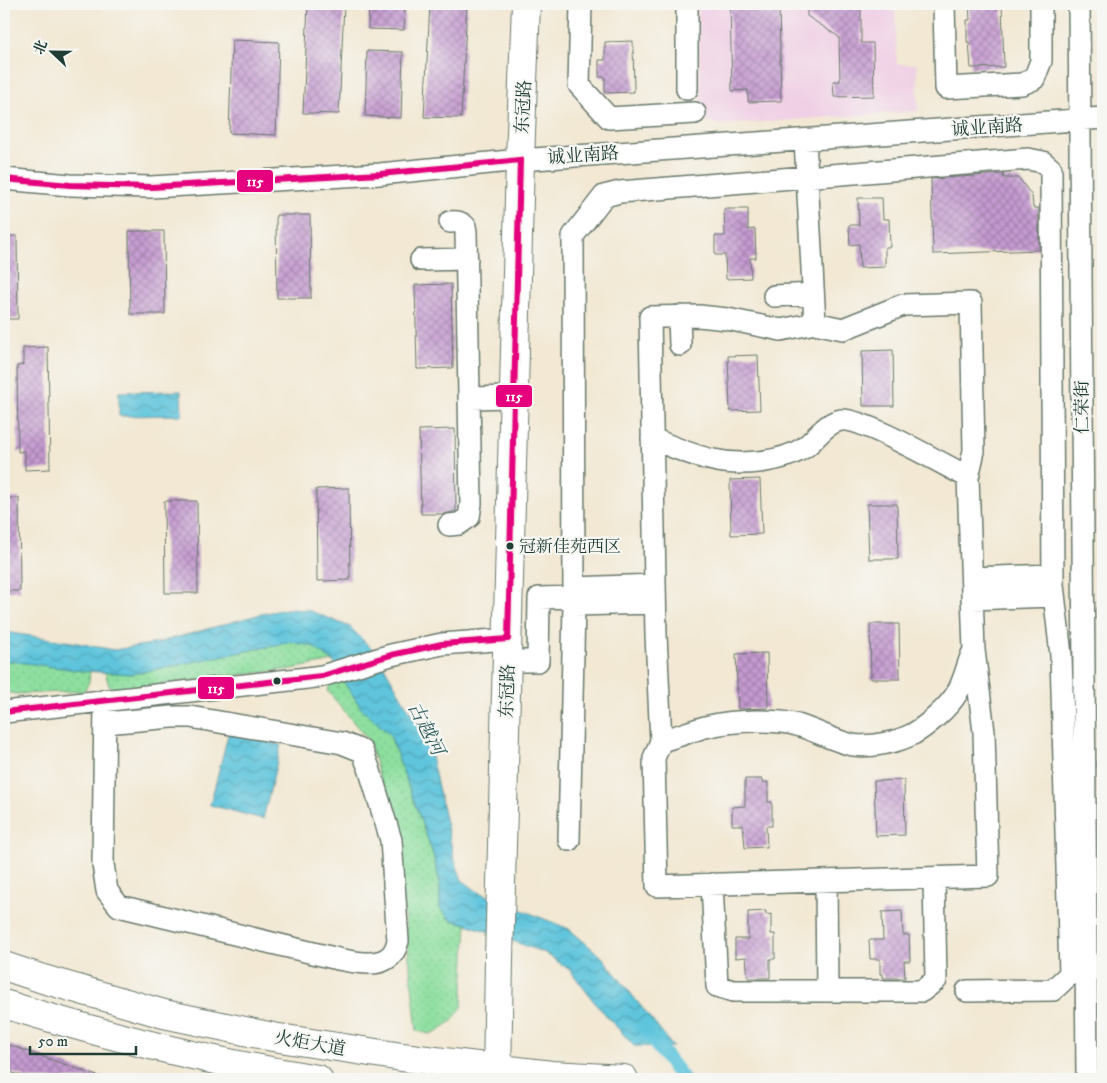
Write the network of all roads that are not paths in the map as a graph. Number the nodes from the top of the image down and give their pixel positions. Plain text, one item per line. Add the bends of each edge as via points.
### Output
1 (526, 4) edge
2 (582, 4) edge
3 (687, 4) edge
4 (944, 4) edge
5 (1041, 4) edge
6 (1078, 4) edge
7 (687, 89) dead end
8 (695, 113) dead end
9 (1103, 118) edge
10 (1079, 121) junction
11 (805, 140) junction
12 (520, 160) junction
13 (807, 177) junction
14 (4, 178) edge
15 (450, 222) dead end
16 (467, 259) junction
17 (421, 260) dead end
18 (813, 294) junction
19 (774, 296) dead end
20 (679, 316) junction
21 (815, 323) junction
22 (680, 345) dead end
23 (514, 397) junction
24 (469, 398) junction
25 (652, 438) junction
26 (968, 477) junction
27 (449, 525) dead end
28 (972, 578) junction
29 (1083, 584) junction
30 (1053, 585) junction
31 (655, 594) junction
32 (574, 597) junction
33 (972, 599) junction
34 (508, 650) junction
35 (974, 650) junction
36 (105, 700) junction
37 (4, 712) edge
38 (105, 724) junction
39 (662, 740) junction
40 (569, 840) dead end
41 (934, 878) junction
42 (826, 881) junction
43 (712, 884) junction
44 (4, 966) edge
45 (827, 991) junction
46 (967, 991) dead end
47 (4, 1004) edge
48 (497, 1074) edge
49 (268, 1076) edge
50 (318, 1079) edge
51 (624, 1079) edge
52 (1087, 1079) edge

1 - 12 main road, 东冠路
2 - 8 street via 580,85 609,118
3 - 7 street
4 - 5 street via 946,88 1022,84 1034,79 1030,69 1042,43
6 - 10 street, 仁荣街
9 - 10 street, 诚业南路
10 - 11 street, 诚业南路
10 - 29 street, 仁荣街
11 - 12 street, 诚业南路
11 - 13 street
12 - 14 street, 诚业南路 via 380,174 152,187
12 - 23 main road, 东冠路
13 - 18 street
13 - 30 street via 1028,159 1043,162 1051,169
13 - 32 street via 604,196 573,236
15 - 16 street via 458,221 465,226
16 - 17 street
16 - 24 street
18 - 19 street
18 - 21 street
20 - 21 street via 727,319 781,330
20 - 22 street
20 - 25 street via 650,317
21 - 26 street via 843,329 902,305 971,303 974,452
23 - 24 street
23 - 34 main road, 东冠路
24 - 27 street via 471,510 463,522
25 - 26 street via 712,460 729,463 765,461 782,458 805,447 830,424 842,420 894,438
25 - 31 street
26 - 28 street
28 - 30 street
28 - 33 street
29 - 30 street
29 - 52 street, 仁荣街
30 - 33 street
30 - 46 street via 1061,655 1070,974 1053,990
31 - 32 street
31 - 39 street
32 - 34 street via 539,598 538,661
32 - 40 street
33 - 35 street
34 - 36 street via 442,644 390,655 322,676
34 - 48 main road, 东冠路
35 - 39 street via 957,694 939,714 912,735 888,742 854,745 801,726 753,721 706,727
35 - 41 street via 984,732 988,876
36 - 37 street
36 - 38 street
38 - 38 street via 190,717 342,743 362,751 392,840 398,941 393,954 378,962 338,959 120,906 106,892 103,864
39 - 43 street via 654,758 657,886
41 - 42 street
41 - 45 street via 936,980 922,991
42 - 43 street
42 - 45 street
43 - 45 street via 717,986 733,992
44 - 48 main road, 火炬大道 via 155,1011 256,1033
47 - 49 main road, 火炬大道 via 158,1049
48 - 51 main road, 火炬大道
49 - 50 main road, 火炬大道

